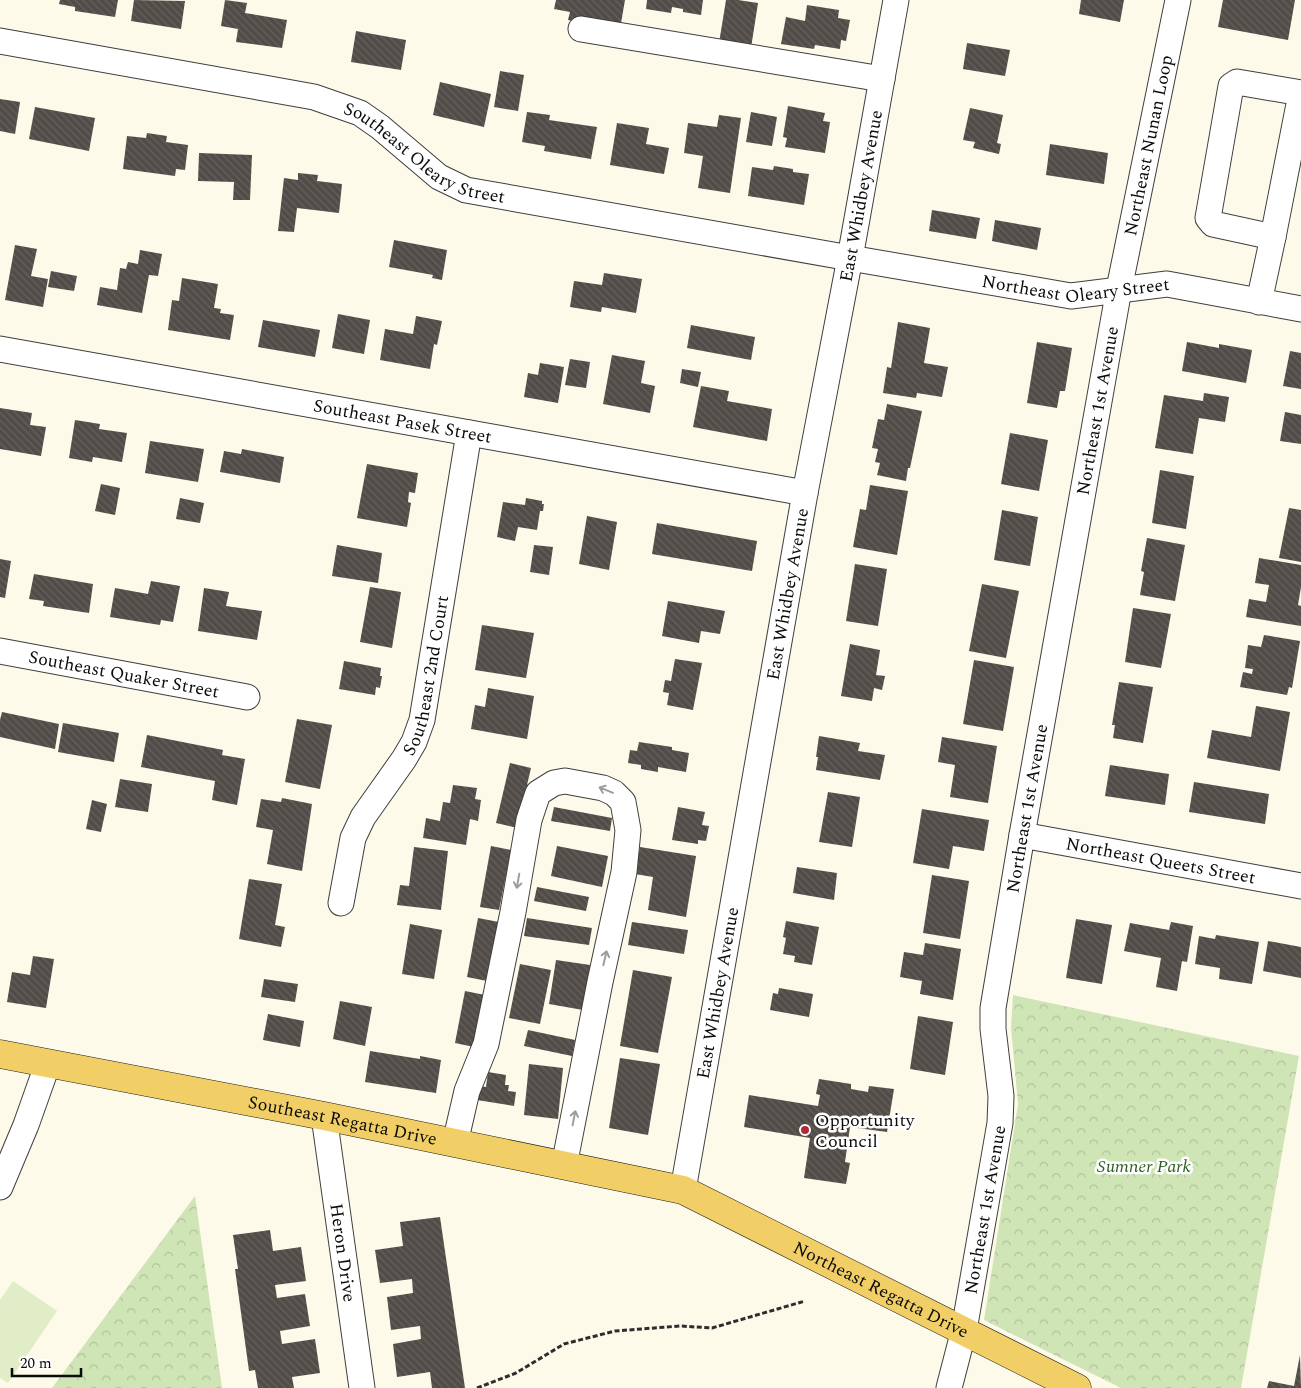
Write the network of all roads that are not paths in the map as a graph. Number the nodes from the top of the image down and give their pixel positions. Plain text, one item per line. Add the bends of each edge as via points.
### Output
1 (896, 0) edge
2 (1178, 0) edge
3 (581, 29) dead end
4 (0, 41) edge
5 (882, 79) junction
6 (1301, 93) edge
7 (1273, 237) junction
8 (850, 258) junction
9 (1119, 290) junction
10 (1259, 302) junction
11 (1301, 309) edge
12 (0, 349) edge
13 (469, 433) junction
14 (805, 494) junction
15 (0, 651) edge
16 (247, 697) dead end
17 (1022, 835) junction
18 (1301, 886) edge
19 (341, 903) dead end
20 (0, 1054) edge
21 (48, 1063) junction
22 (324, 1116) junction
23 (455, 1143) junction
24 (564, 1166) junction
25 (0, 1187) edge
26 (683, 1190) junction
27 (964, 1330) junction
28 (362, 1388) edge
29 (949, 1388) edge
30 (1077, 1388) edge

1 - 5 street, East Whidbey Avenue
2 - 9 street, Northeast Nunan Loop
3 - 5 street
4 - 8 street, Southeast Oleary Street via 314,97 360,113 439,177 466,190
5 - 8 street, East Whidbey Avenue
6 - 7 street
6 - 7 street via 1237,82 1231,86 1208,218 1213,224
7 - 10 street
8 - 9 street, Northeast Oleary Street via 1072,296
8 - 14 street, East Whidbey Avenue
9 - 10 street, Northeast Oleary Street via 1167,284
9 - 17 street, Northeast 1st Avenue
10 - 11 street, Northeast Oleary Street
12 - 13 street, Southeast Pasek Street
13 - 14 street, Southeast Pasek Street
13 - 19 street, Southeast 2nd Court via 422,720 414,742 363,817 353,838
14 - 26 street, East Whidbey Avenue
15 - 16 street, Southeast Quaker Street
17 - 18 street, Northeast Queets Street
17 - 27 street, Northeast 1st Avenue via 993,1008 1001,1096 1000,1123
20 - 21 main road, Southeast Regatta Drive
21 - 22 main road, Southeast Regatta Drive
21 - 25 street
22 - 23 main road, Southeast Regatta Drive
22 - 28 street, Heron Drive
23 - 24 main road, Southeast Regatta Drive
24 -> 23 street via 624,872 628,830 623,802 602,788 566,781 554,783 538,793 529,820 486,1044 467,1091
24 - 26 main road, Southeast Regatta Drive
26 - 27 main road, Northeast Regatta Drive
27 - 29 street, Northeast 1st Avenue
27 - 30 main road, Northeast Regatta Drive

